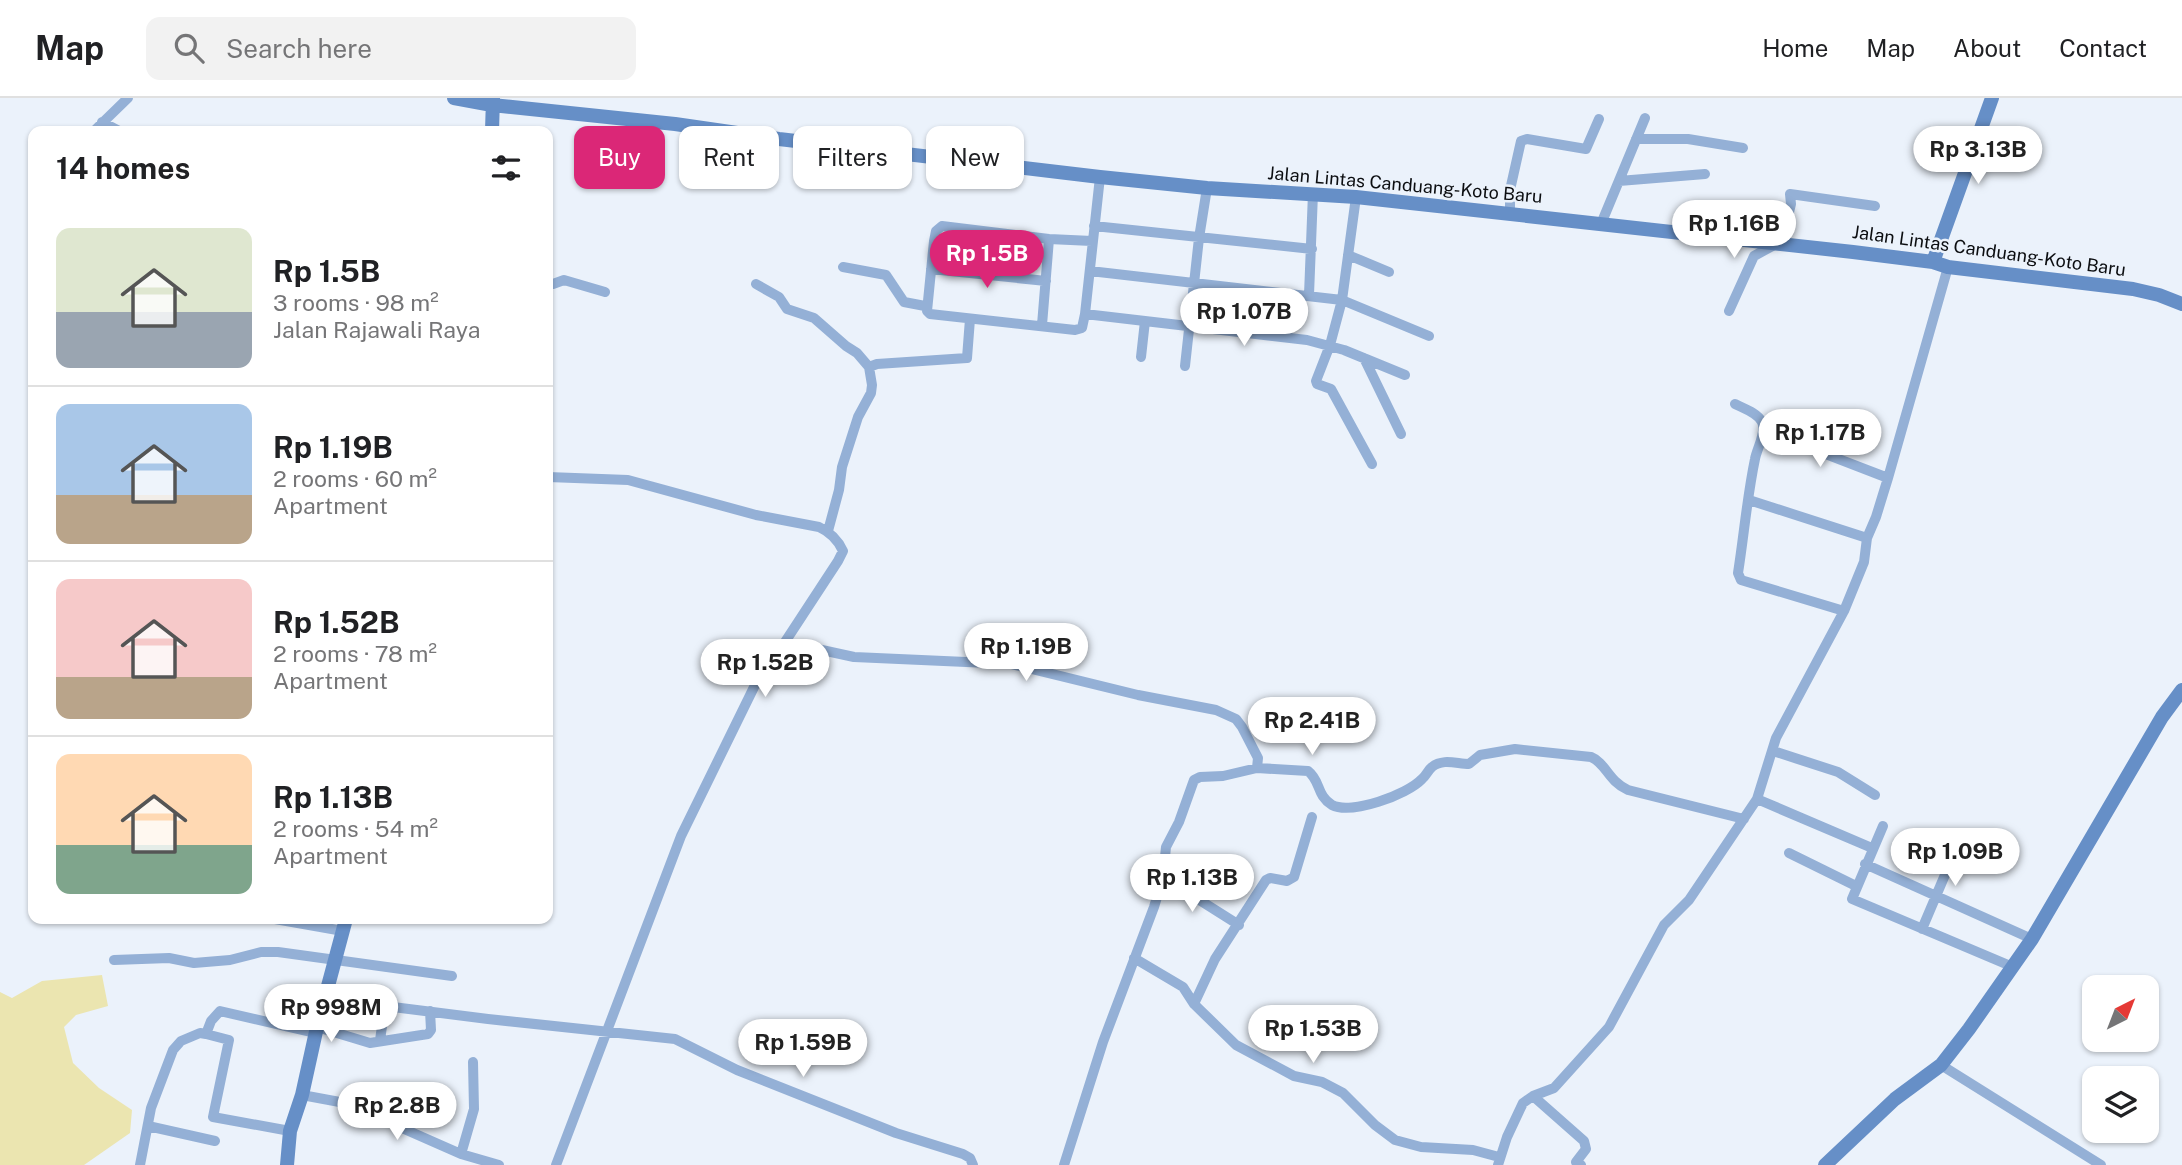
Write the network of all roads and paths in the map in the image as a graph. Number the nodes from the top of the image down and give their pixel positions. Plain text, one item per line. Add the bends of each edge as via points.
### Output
1 (128, 98) edge
2 (454, 98) edge
3 (1992, 98) edge
4 (492, 102) edge
5 (1645, 118) dead end
6 (1599, 119) dead end
7 (103, 122) junction
8 (99, 126) edge
9 (110, 126) edge
10 (492, 126) edge
11 (1636, 139) junction
12 (1743, 148) dead end
13 (1705, 174) dead end
14 (1100, 177) junction
15 (1619, 181) junction
16 (1207, 188) junction
17 (1313, 193) junction
18 (1356, 197) junction
19 (1875, 206) dead end
20 (1510, 213) junction
21 (1601, 224) junction
22 (1094, 226) junction
23 (1199, 237) junction
24 (1049, 239) junction
25 (1092, 241) junction
26 (1779, 244) junction
27 (1312, 249) junction
28 (1348, 256) junction
29 (1933, 262) junction
30 (843, 267) dead end
31 (1948, 267) junction
32 (931, 269) junction
33 (1090, 271) junction
34 (1390, 272) dead end
35 (1046, 281) junction
36 (1195, 283) junction
37 (553, 284) edge
38 (756, 284) dead end
39 (605, 292) dead end
40 (1279, 293) junction
41 (1309, 295) junction
42 (1342, 300) junction
43 (2182, 304) edge
44 (925, 306) junction
45 (1729, 311) dead end
46 (1085, 314) junction
47 (970, 319) junction
48 (1145, 321) junction
49 (1042, 326) junction
50 (1190, 326) junction
51 (1271, 335) junction
52 (1429, 335) dead end
53 (1330, 345) junction
54 (1141, 357) dead end
55 (1364, 358) junction
56 (1185, 366) dead end
57 (869, 367) junction
58 (1405, 375) dead end
59 (1735, 404) dead end
60 (1763, 430) junction
61 (1401, 434) dead end
62 (1372, 464) dead end
63 (553, 477) edge
64 (1888, 478) junction
65 (1749, 500) junction
66 (828, 531) junction
67 (1867, 538) junction
68 (1844, 611) junction
69 (785, 642) junction
70 (2182, 690) edge
71 (1773, 751) junction
72 (1256, 768) junction
73 (1875, 795) dead end
74 (1758, 799) junction
75 (1312, 817) dead end
76 (1744, 819) junction
77 (1883, 825) dead end
78 (1872, 848) junction
79 (1788, 853) dead end
80 (1953, 856) dead end
81 (1865, 864) junction
82 (1163, 877) junction
83 (1856, 886) junction
84 (1937, 896) junction
85 (344, 925) edge
86 (1239, 925) junction
87 (1922, 929) junction
88 (2032, 939) junction
89 (1135, 958) junction
90 (114, 960) dead end
91 (335, 962) junction
92 (2013, 967) junction
93 (452, 976) dead end
94 (328, 990) junction
95 (1194, 1004) junction
96 (385, 1006) junction
97 (430, 1011) junction
98 (316, 1030) junction
99 (607, 1031) junction
100 (206, 1034) junction
101 (380, 1040) junction
102 (472, 1062) dead end
103 (1941, 1065) junction
104 (302, 1095) junction
105 (1533, 1096) junction
106 (148, 1126) junction
107 (290, 1131) junction
108 (215, 1141) dead end
109 (461, 1154) junction
110 (2083, 1160) edge
111 (1499, 1161) edge
112 (140, 1165) edge
113 (287, 1165) edge
114 (499, 1165) edge
115 (556, 1165) edge
116 (973, 1165) edge
117 (1065, 1165) edge
118 (1581, 1165) edge
119 (1825, 1165) edge
120 (2101, 1165) edge

1 - 7 street
2 - 4 main road, Jalan Lintas Canduang-Koto Baru
3 - 29 main road
4 - 10 main road
4 - 14 main road, Jalan Lintas Canduang-Koto Baru
5 - 11 street
6 - 20 street via 1586,149 1521,141
7 - 8 street
7 - 9 street
11 - 12 street via 1688,139
11 - 15 street
13 - 15 street
14 - 16 main road, Jalan Lintas Canduang-Koto Baru
14 - 22 street
15 - 21 street
16 - 17 main road, Jalan Lintas Canduang-Koto Baru
16 - 23 street
17 - 18 main road, Jalan Lintas Canduang-Koto Baru
17 - 27 street
18 - 20 main road, Jalan Lintas Canduang-Koto Baru
18 - 28 street
19 - 26 street via 1790,194
20 - 21 main road, Jalan Lintas Canduang-Koto Baru
21 - 26 main road, Jalan Lintas Canduang-Koto Baru
22 - 23 street
22 - 25 street
23 - 27 street
23 - 36 street
24 - 25 street
24 - 32 street via 942,226 936,231
24 - 35 street
25 - 33 street
26 - 29 main road, Jalan Lintas Canduang-Koto Baru
26 - 45 street via 1754,256
27 - 41 street
28 - 34 street
28 - 42 street
29 - 31 main road, Jalan Lintas Canduang-Koto Baru
30 - 44 street via 888,276 901,299
31 - 43 main road, Jalan Lintas Canduang-Koto Baru via 2133,289
31 - 64 street
32 - 35 street
32 - 44 street
33 - 36 street
33 - 46 street
35 - 49 street
36 - 40 street
36 - 50 street
37 - 39 street via 564,280
38 - 57 street via 779,297 788,309 814,318
40 - 41 street
40 - 51 street
41 - 42 street
42 - 52 street
42 - 53 street
44 - 47 street via 930,314
46 - 48 street
46 - 49 street via 1079,330
47 - 49 street
47 - 57 street via 967,358
48 - 50 street
48 - 54 street
50 - 51 street
50 - 56 street
51 - 53 street
53 - 55 street
53 - 62 street via 1317,384 1331,389
55 - 58 street
55 - 61 street
57 - 66 street via 871,393 842,467
59 - 60 street via 1756,415
60 - 64 street
60 - 65 street
63 - 66 street via 628,480
64 - 67 street
65 - 67 street
65 - 68 street via 1738,573 1741,580
66 - 69 street via 843,551
67 - 68 street via 1864,562
68 - 71 street
69 - 72 street via 854,657 1011,664 1216,710 1242,727 1258,758
69 - 99 street via 757,681 686,825
70 - 88 main road
71 - 73 street via 1838,772
71 - 74 street
72 - 76 street via 1308,771 1329,803 1347,809 1385,801 1420,782 1434,766 1469,764 1480,755 1515,749 1591,757 1628,790
72 - 82 street via 1194,780 1166,848
74 - 76 street
74 - 78 street
75 - 86 street via 1294,877 1266,880
76 - 105 street via 1689,900 1664,925 1609,1027 1553,1088
77 - 78 street
78 - 81 street
79 - 83 street
80 - 84 street
81 - 83 street
81 - 84 street
82 - 86 street
82 - 89 street
83 - 87 street via 1852,898
84 - 87 street
84 - 88 street
85 - 91 main road
86 - 95 street via 1215,959
87 - 92 street
88 - 92 main road
89 - 95 street via 1182,987
89 - 117 street
90 - 91 street via 169,958 194,963 278,952
91 - 93 street
91 - 94 main road
92 - 103 main road
94 - 96 street
94 - 98 main road
95 - 111 street via 1236,1045 1294,1076 1322,1082 1343,1093 1395,1140 1421,1147 1473,1150
96 - 97 street
96 - 101 street
97 - 99 street
97 - 101 street via 428,1034
98 - 100 street via 220,1011
98 - 101 street via 370,1043
98 - 104 main road
99 - 115 street
99 - 116 street via 675,1039 737,1070 896,1133 963,1154
100 - 106 street via 176,1045
100 - 107 street via 229,1040 213,1117
102 - 109 street via 474,1109
103 - 110 street
103 - 119 main road via 1895,1099
104 - 107 main road
104 - 109 street via 345,1103
105 - 111 street via 1520,1109
105 - 118 street via 1584,1141 1587,1149 1576,1162
106 - 108 street
106 - 112 street
107 - 113 main road
109 - 114 street
110 - 120 street

